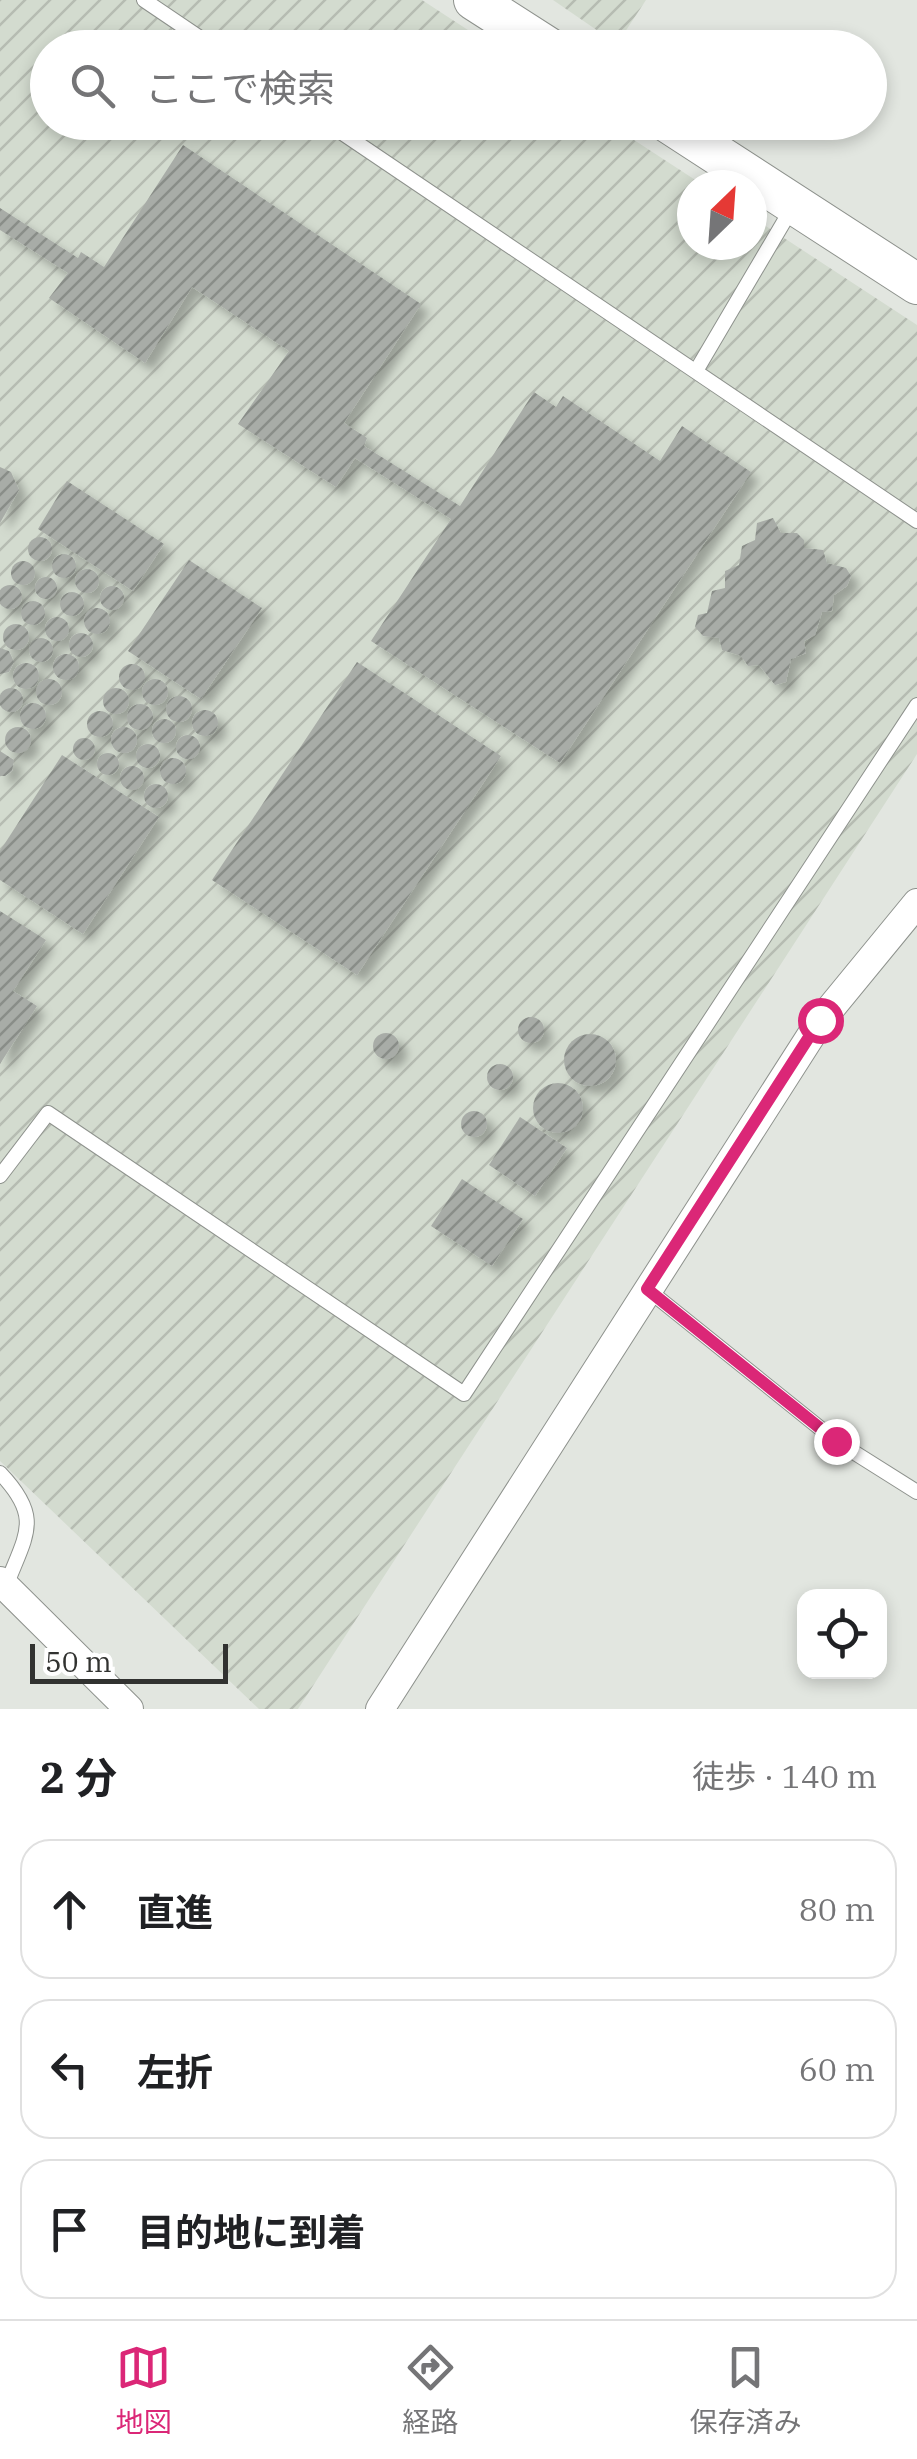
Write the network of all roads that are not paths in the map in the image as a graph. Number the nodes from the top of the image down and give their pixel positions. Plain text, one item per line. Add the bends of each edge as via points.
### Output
1 (144, 0) edge
2 (474, 0) edge
3 (188, 30) edge
4 (521, 30) edge
5 (353, 140) edge
6 (695, 140) edge
7 (794, 203) junction
8 (917, 284) edge
9 (696, 371) junction
10 (917, 521) edge
11 (917, 705) edge
12 (917, 903) edge
13 (0, 1176) edge
14 (647, 1289) junction
15 (0, 1473) edge
16 (917, 1492) edge
17 (3, 1584) edge
18 (129, 1709) edge
19 (380, 1709) edge

1 - 3 lane
2 - 4 street
5 - 9 lane
6 - 7 street
7 - 8 street
7 - 9 lane
9 - 10 lane
11 - 13 lane via 464,1394 48,1113
12 - 14 street via 820,1020
14 - 16 lane via 836,1441
14 - 19 street
15 - 17 lane via 20,1495 30,1524
17 - 18 street

